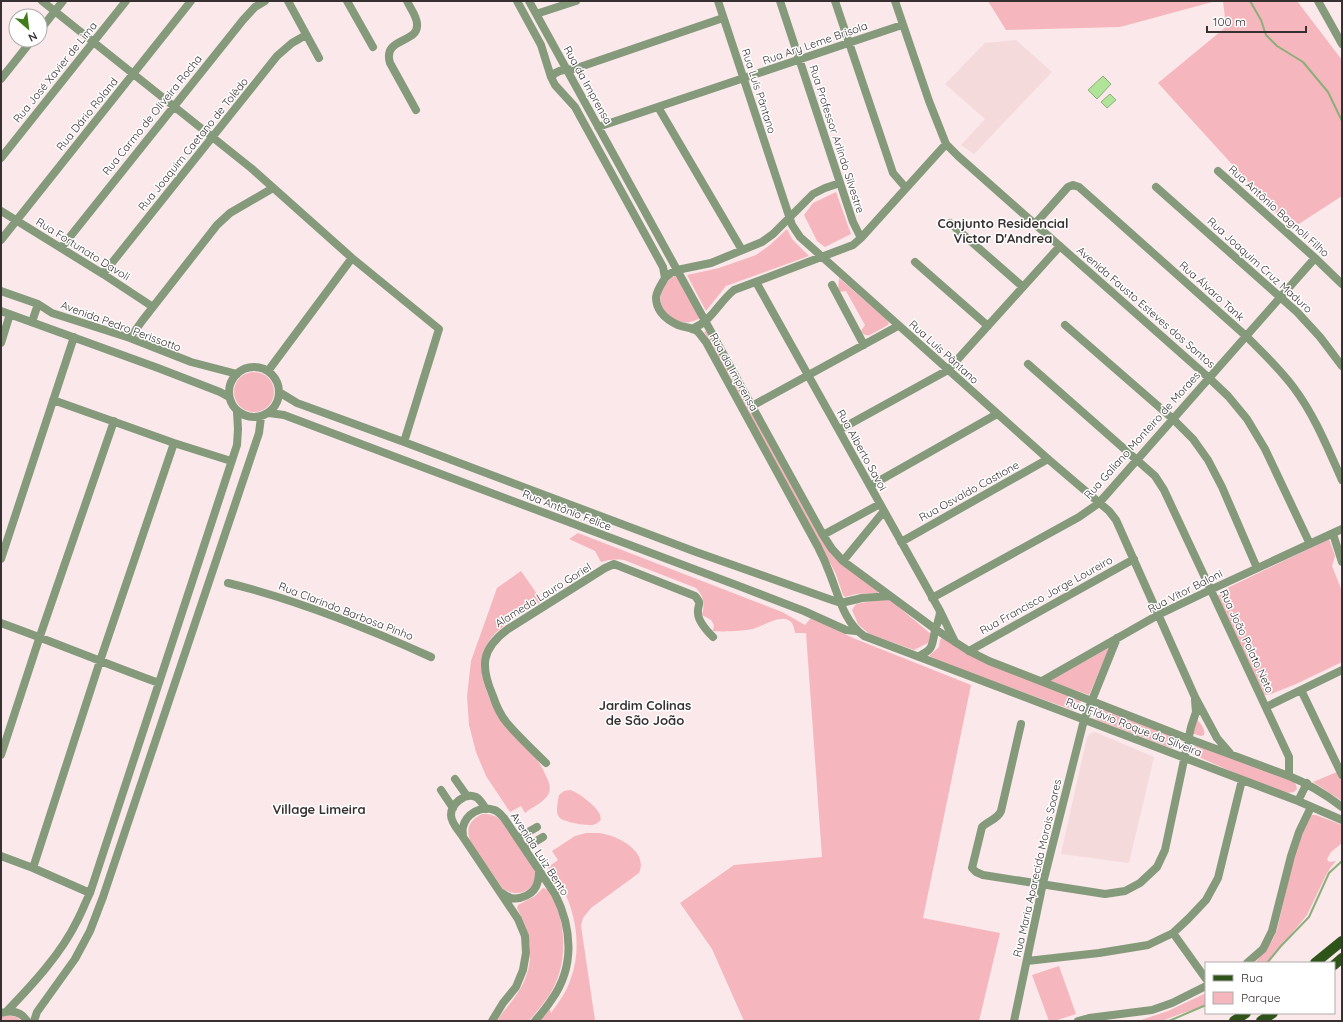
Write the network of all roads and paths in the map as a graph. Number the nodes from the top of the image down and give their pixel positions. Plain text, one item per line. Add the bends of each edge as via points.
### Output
1 (42, 1) edge
2 (63, 1) edge
3 (126, 1) edge
4 (191, 1) edge
5 (265, 1) edge
6 (288, 1) edge
7 (347, 1) edge
8 (406, 1) edge
9 (517, 1) edge
10 (529, 1) edge
11 (576, 1) edge
12 (718, 1) edge
13 (780, 1) edge
14 (835, 1) edge
15 (895, 1) edge
16 (1318, 1) edge
17 (55, 11) junction
18 (536, 14) junction
19 (723, 18) junction
20 (48, 20) edge
21 (902, 25) junction
22 (306, 35) junction
23 (93, 42) junction
24 (849, 43) junction
25 (1342, 44) edge
26 (26, 48) edge
27 (373, 48) dead end
28 (319, 58) dead end
29 (799, 60) junction
30 (567, 70) junction
31 (133, 74) junction
32 (551, 77) junction
33 (1, 79) edge
34 (744, 79) junction
35 (174, 106) junction
36 (658, 107) junction
37 (416, 110) dead end
38 (598, 127) junction
39 (212, 137) junction
40 (946, 144) junction
41 (1, 158) edge
42 (1218, 171) dead end
43 (840, 183) junction
44 (1156, 187) dead end
45 (273, 188) junction
46 (906, 188) junction
47 (1, 211) edge
48 (790, 217) junction
49 (16, 221) junction
50 (950, 222) dead end
51 (1035, 224) junction
52 (861, 238) junction
53 (1, 240) edge
54 (1060, 246) junction
55 (61, 248) junction
56 (742, 250) junction
57 (821, 257) junction
58 (352, 258) junction
59 (1315, 258) junction
60 (915, 262) dead end
61 (677, 270) junction
62 (103, 274) junction
63 (665, 278) junction
64 (756, 282) junction
65 (1342, 284) edge
66 (832, 285) dead end
67 (1023, 287) junction
68 (1, 291) edge
69 (1280, 298) junction
70 (38, 304) junction
71 (153, 307) junction
72 (1, 311) edge
73 (10, 314) junction
74 (32, 322) junction
75 (705, 322) junction
76 (1065, 325) dead end
77 (898, 326) junction
78 (988, 326) junction
79 (692, 328) junction
80 (1246, 336) junction
81 (74, 337) junction
82 (130, 338) junction
83 (1, 343) edge
84 (864, 345) junction
85 (1028, 364) dead end
86 (1342, 366) edge
87 (948, 370) junction
88 (268, 371) junction
89 (237, 374) junction
90 (808, 376) junction
91 (1209, 378) junction
92 (279, 392) junction
93 (229, 397) junction
94 (53, 400) junction
95 (752, 406) junction
96 (237, 412) junction
97 (997, 414) junction
98 (265, 415) junction
99 (1173, 419) junction
100 (114, 421) junction
101 (839, 430) junction
102 (404, 442) junction
103 (174, 443) junction
104 (1048, 459) junction
105 (1137, 460) junction
106 (231, 462) junction
107 (1342, 480) edge
108 (870, 486) junction
109 (1099, 502) junction
110 (882, 508) junction
111 (1342, 529) edge
112 (1333, 534) junction
113 (823, 535) junction
114 (901, 542) junction
115 (1310, 544) junction
116 (1, 559) edge
117 (1134, 559) junction
118 (843, 561) junction
119 (1342, 562) edge
120 (1257, 568) junction
121 (228, 582) dead end
122 (1210, 590) junction
123 (890, 596) junction
124 (932, 598) junction
125 (841, 603) junction
126 (940, 611) junction
127 (1158, 616) junction
128 (1, 623) edge
129 (935, 629) junction
130 (856, 630) junction
131 (40, 636) junction
132 (713, 637) dead end
133 (1117, 638) junction
134 (956, 643) junction
135 (969, 651) junction
136 (919, 656) junction
137 (431, 657) dead end
138 (100, 661) junction
139 (1342, 671) edge
140 (1042, 682) junction
141 (159, 683) junction
142 (1301, 690) junction
143 (1195, 697) junction
144 (1091, 701) junction
145 (1266, 707) junction
146 (1084, 720) junction
147 (1022, 724) dead end
148 (1191, 727) junction
149 (1176, 734) junction
150 (1190, 739) junction
151 (1231, 754) junction
152 (1, 755) edge
153 (1184, 758) junction
154 (546, 763) dead end
155 (1342, 775) edge
156 (1289, 776) junction
157 (455, 779) dead end
158 (1242, 780) junction
159 (1307, 783) junction
160 (441, 790) dead end
161 (467, 796) junction
162 (1298, 801) junction
163 (1311, 807) junction
164 (1342, 807) edge
165 (453, 808) junction
166 (486, 809) junction
167 (1342, 820) edge
168 (537, 827) dead end
169 (463, 837) junction
170 (543, 837) dead end
171 (518, 838) junction
172 (525, 848) junction
173 (1, 856) edge
174 (34, 868) junction
175 (538, 868) junction
176 (1043, 883) junction
177 (90, 893) junction
178 (502, 893) junction
179 (1174, 933) junction
180 (1342, 941) edge
181 (1027, 961) junction
182 (1248, 962) edge
183 (1316, 962) edge
184 (1205, 978) edge
185 (1205, 986) edge
186 (4, 1012) edge
187 (1244, 1014) edge
188 (1272, 1014) edge
189 (27, 1021) edge
190 (34, 1021) edge
191 (492, 1021) edge
192 (535, 1021) edge
193 (1014, 1021) edge
194 (1078, 1021) edge
195 (1234, 1021) edge
196 (1261, 1021) edge

1 - 17 street
2 - 17 street
3 - 23 street, Rua José Xavier de Lima
4 - 31 street, Rua Dário Roland
5 - 35 street, Rua Carmo de Oliveira Rocha via 243,20
6 - 22 street
7 - 27 street
8 - 37 street via 418,25 416,32 395,45 388,56
9 - 32 street, Rua da Imprensa via 542,45
10 - 18 street, Rua da Imprensa
11 - 18 street
12 - 19 street, Rua Luís Pântano
13 - 29 street, Rua Professor Arlíndo Silvestre
14 - 24 street
15 - 21 street, Avenida Fausto Esteves dos Santos
16 - 25 street
17 - 20 street
17 - 23 street
18 - 30 street, Rua da Imprensa
19 - 30 street
19 - 34 street, Rua Luís Pântano
21 - 24 street, Rua Ary Leme Brisola
21 - 40 street, Avenida Fausto Esteves dos Santos
22 - 28 street
22 - 39 street, Rua Joaquim Caetano de Tolêdo via 277,56
23 - 31 street
23 - 41 street, Rua José Xavier de Lima
24 - 29 street, Rua Ary Leme Brisola
24 - 46 street via 893,173
26 - 33 street
29 - 34 street, Rua Ary Leme Brisola
29 - 43 street, Rua Professor Arlíndo Silvestre
30 - 32 street via 555,72
30 - 38 street, Rua da Imprensa
31 - 35 street
31 - 49 street, Rua Dário Roland
32 - 63 street, Rua da Imprensa via 555,86 575,107 664,267
34 - 36 street, Rua Ary Leme Brisola
34 - 48 street, Rua Luís Pântano
35 - 39 street
35 - 55 street, Rua Carmo de Oliveira Rocha
36 - 38 street, Rua Ary Leme Brisola
36 - 56 street
38 - 61 street, Rua da Imprensa
39 - 45 street
39 - 62 street, Rua Joaquim Caetano de Tolêdo
40 - 46 street
40 - 51 street, Avenida Fausto Esteves dos Santos
42 - 59 street, Rua Antônio Bagnoli Filho
43 - 48 street via 813,194
43 - 52 street, Rua Professor Arlíndo Silvestre
44 - 69 street, Rua Joaquim Cruz Maduro
45 - 58 street
45 - 71 street via 230,213 217,225
46 - 52 street
47 - 49 street, Rua Fortunato Davoli
48 - 56 street via 762,242
48 - 57 street, Rua Luís Pântano via 800,237
49 - 53 street, Rua Dário Roland
49 - 55 street, Rua Fortunato Davoli
50 - 67 street
51 - 54 street, Avenida Fausto Esteves dos Santos
51 - 80 street, Rua Álvaro Tank via 1068,187 1079,187
52 - 57 street via 853,245
54 - 67 street
54 - 91 street, Avenida Fausto Esteves dos Santos
55 - 62 street, Rua Fortunato Davoli
56 - 61 street via 711,263
57 - 64 street
57 - 77 street, Rua Luís Pântano
58 - 88 street
58 - 102 street via 438,329
59 - 65 street, Rua Antônio Bagnoli Filho
59 - 69 street, Rua Galiano Monteiro de Moraes
60 - 78 street
61 - 63 street
61 - 75 street, Rua da Imprensa
62 - 71 street, Rua Fortunato Davoli
63 - 79 street, Rua da Imprensa via 656,297 662,315 679,326
64 - 75 street via 734,290
64 - 90 street, Rua Alberto Savoi
66 - 84 street
67 - 78 street
68 - 70 street, Avenida Pedro Perissotto
69 - 80 street, Rua Galiano Monteiro de Moraes
69 - 86 street, Rua Joaquim Cruz Maduro via 1320,337
70 - 74 street
70 - 82 street, Avenida Pedro Perissotto via 52,313
71 - 82 street
72 - 73 street
73 - 74 street
73 - 83 street
74 - 81 street
75 - 79 street
75 - 95 street, Rua da Imprensa
76 - 99 street
77 - 84 street
77 - 87 street, Rua Luís Pântano
78 - 87 street
79 - 125 street, Rua da Imprensa via 699,332 706,342 818,547
80 - 91 street, Rua Galiano Monteiro de Moraes
80 - 107 street, Rua Álvaro Tank via 1294,388 1316,424
81 - 93 street
81 - 94 street
82 - 89 street, Avenida Pedro Perissotto via 191,362
84 - 90 street
85 - 105 street, Rua João Polato Neto
87 - 97 street, Rua Luís Pântano
87 - 101 street
88 - 89 street via 252,367
88 - 92 street via 274,376
89 - 93 street via 229,388
90 - 95 street
90 - 101 street, Rua Alberto Savoi
91 - 99 street, Rua Galiano Monteiro de Moraes
91 - 115 street, Avenida Fausto Esteves dos Santos via 1247,419 1265,449
92 - 98 street via 276,403
92 - 102 street, Rua Antônio Felice via 297,403
93 - 96 street
94 - 100 street
94 - 116 street
95 - 113 street, Rua da Imprensa
96 - 98 street via 253,418
96 - 106 street via 237,445
97 - 104 street, Rua Luís Pântano
97 - 108 street
98 - 130 street, Rua Antônio Felice via 284,415 739,586 846,630
98 - 190 street via 103,897 79,952 37,1012
99 - 105 street, Rua Galiano Monteiro de Moraes
99 - 120 street via 1193,439 1208,460
100 - 103 street
100 - 131 street
101 - 108 street, Rua Alberto Savoi
102 - 125 street, Rua Antônio Felice via 696,552
103 - 106 street
103 - 138 street
104 - 109 street, Rua Luís Pântano
104 - 114 street, Rua Osvaldo Castione
105 - 109 street, Rua Galiano Monteiro de Moraes
105 - 122 street, Rua João Polato Neto via 1155,476 1164,490
106 - 141 street
108 - 110 street, Rua Alberto Savoi
109 - 117 street, Rua Luís Pântano via 1116,520
109 - 124 street, Rua Galiano Monteiro de Moraes via 1079,517
110 - 113 street
110 - 114 street, Rua Alberto Savoi
110 - 118 street
111 - 112 street, Rua Vítor Baloni
112 - 115 street, Rua Vítor Baloni
112 - 119 street
113 - 118 street, Rua da Imprensa
114 - 124 street, Rua Alberto Savoi
115 - 120 street, Rua Vítor Baloni
117 - 127 street, Rua Luís Pântano
117 - 135 street, Rua Francisco Jorge Loureiro
118 - 123 street, Rua da Imprensa
120 - 122 street, Rua Vítor Baloni
121 - 137 street, Rua Clarindo Barbosa Pinho via 307,606
122 - 127 street, Rua Vítor Baloni
122 - 145 street, Rua João Polato Neto
123 - 125 street
123 - 129 street, Rua da Imprensa
124 - 126 street, Rua Alberto Savoi
125 - 130 street, Rua da Imprensa
126 - 129 street
126 - 134 street, Rua Alberto Savoi
127 - 133 street, Rua Vítor Baloni
127 - 143 street, Rua Luís Pântano
128 - 131 street
129 - 134 street, Rua Flávio Roque da Silveira
129 - 136 street via 931,647
130 - 136 street via 864,636
131 - 138 street
131 - 152 street
132 - 154 street, Alameda Lauro Goriel via 705,629 698,614 700,604 695,596 614,564 496,638 490,645 484,664 489,688 506,722
133 - 140 street, Rua Vítor Baloni
133 - 144 street, Rua Maria Aparecida Morais Soares
134 - 135 street, Rua Flávio Roque da Silveira
135 - 140 street, Rua Flávio Roque da Silveira
136 - 146 street, Rua Flávio Roque da Silveira
138 - 141 street
138 - 174 street
139 - 142 street
140 - 144 street, Rua Flávio Roque da Silveira
141 - 177 street
142 - 145 street
142 - 155 street
143 - 148 street, Rua Luís Pântano via 1196,712
143 - 151 street, Rua Luís Pântano via 1217,738
144 - 146 street, Rua Maria Aparecida Morais Soares
144 - 149 street, Rua Flávio Roque da Silveira
145 - 156 street, Rua João Polato Neto via 1289,757
146 - 153 street, Rua Flávio Roque da Silveira
146 - 176 street, Rua Maria Aparecida Morais Soares
147 - 176 street, Rua Luís Pântano via 1001,811 982,827 972,868 984,875
148 - 149 street
148 - 150 street, Rua Luís Pântano
149 - 150 street, Rua Flávio Roque da Silveira
150 - 151 street, Rua Flávio Roque da Silveira
150 - 153 street, Rua Luís Pântano
151 - 156 street, Rua Flávio Roque da Silveira
153 - 158 street, Rua Flávio Roque da Silveira
153 - 176 street, Rua Luís Pântano via 1165,850 1157,867 1140,883 1125,891 1105,894
156 - 159 street, Rua Flávio Roque da Silveira
157 - 161 street
158 - 162 street, Rua Flávio Roque da Silveira
158 - 179 street via 1218,878 1206,900
159 - 162 street
159 - 164 street, Rua Flávio Roque da Silveira
160 - 165 street
161 - 165 street
161 - 166 street, Avenida Luiz Bento via 474,796 480,800
162 - 163 street, Rua Flávio Roque da Silveira
163 - 167 street, Rua Flávio Roque da Silveira
163 - 182 street via 1291,856 1272,931 1263,948
165 - 169 street via 453,822
166 - 169 street via 471,814 463,828
166 - 171 street, Avenida Luiz Bento via 493,809 499,813
168 - 171 street
169 - 178 street
170 - 172 street
171 - 172 street, Avenida Luiz Bento
172 - 175 street, Avenida Luiz Bento
173 - 174 street
174 - 177 street
175 - 178 street via 537,886 532,892 519,898 511,898
175 - 192 street, Avenida Luiz Bento via 562,907 569,943 567,964 561,982 553,998
176 - 181 street, Rua Maria Aparecida Morais Soares
177 - 186 street via 77,922 58,952 32,986
178 - 191 street via 525,936 526,953 516,987
179 - 181 street via 1148,944 1099,953
179 - 184 street
180 - 183 main road
181 - 193 street, Rua Maria Aparecida Morais Soares
185 - 194 street via 1152,1010
186 - 189 street via 14,1011
187 - 195 main road
188 - 196 main road

